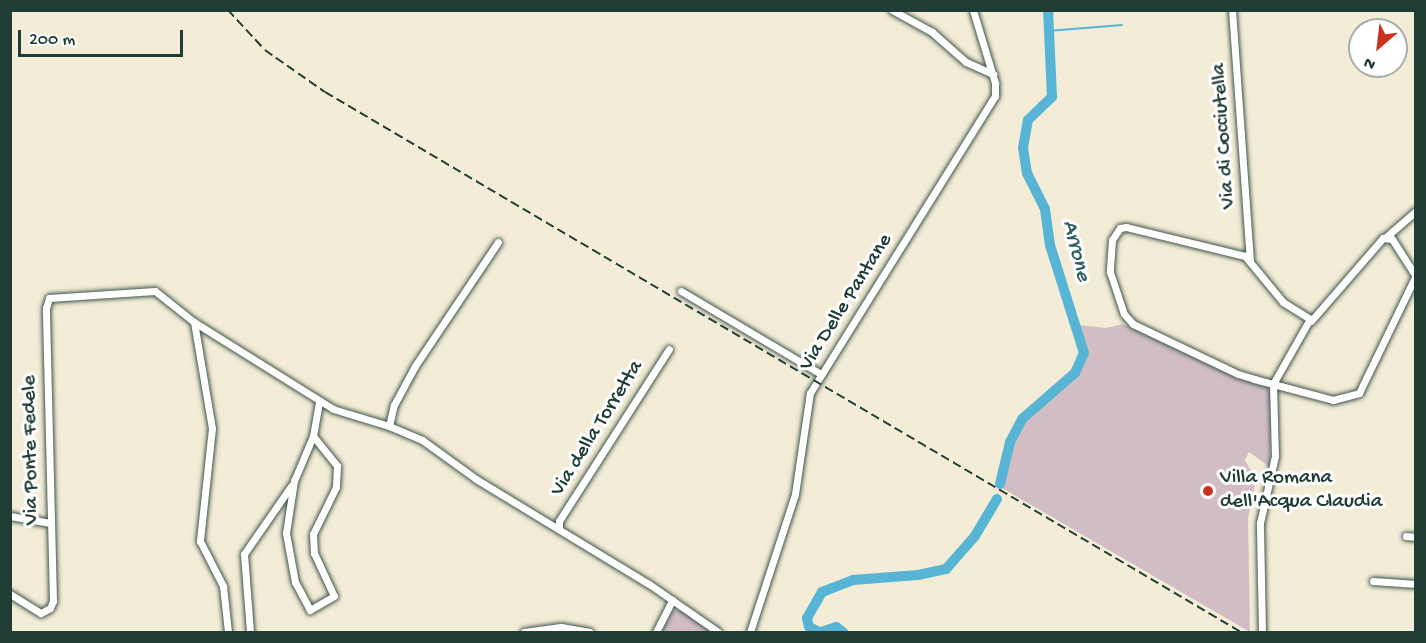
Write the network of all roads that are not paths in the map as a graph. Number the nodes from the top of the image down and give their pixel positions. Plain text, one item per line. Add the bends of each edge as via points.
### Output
1 (892, 10) edge
2 (973, 10) edge
3 (1232, 10) edge
4 (993, 74) junction
5 (1416, 211) edge
6 (1386, 237) junction
7 (498, 242) dead end
8 (1250, 260) junction
9 (1415, 275) edge
10 (681, 291) dead end
11 (1311, 321) junction
12 (194, 322) junction
13 (669, 349) dead end
14 (821, 374) junction
15 (1273, 384) junction
16 (319, 401) junction
17 (389, 426) junction
18 (313, 436) junction
19 (294, 481) junction
20 (10, 516) edge
21 (51, 523) junction
22 (559, 528) junction
23 (1406, 536) dead end
24 (1416, 537) edge
25 (1373, 581) dead end
26 (1416, 584) edge
27 (10, 594) edge
28 (672, 600) junction
29 (228, 633) edge
30 (250, 633) edge
31 (524, 633) edge
32 (590, 633) edge
33 (656, 633) edge
34 (718, 633) edge
35 (750, 633) edge
36 (1262, 633) edge

1 - 4 street via 932,32 966,62
2 - 4 street, Via Delle Pantane
3 - 8 street, Via di Cocciutella
4 - 14 street, Via Delle Pantane via 996,90 990,107
5 - 6 street
6 - 9 street via 1392,239
6 - 11 street
7 - 17 street via 415,366 394,405
8 - 11 street via 1283,303
8 - 15 street via 1230,251 1120,228 1110,244 1108,260 1127,319 1227,369
9 - 15 street via 1356,395 1333,400
10 - 14 street
11 - 15 street
12 - 16 street
12 - 21 street, Via Ponte Fedele via 155,291 49,298 46,308
12 - 29 street via 212,428 200,541 223,586
13 - 22 street, Via della Torretta via 559,521
14 - 35 street, Via Delle Pantane via 809,397 806,442 795,494
15 - 36 street via 1275,456 1260,523
16 - 17 street via 350,416
16 - 18 street
17 - 22 street via 422,440 476,480
18 - 19 street
18 - 19 street via 337,466 336,487 313,534 314,553 334,596 310,610 296,582 286,533
19 - 30 street via 244,554
20 - 21 street
21 - 27 street, Via Ponte Fedele via 50,608 41,613
22 - 28 street
23 - 24 street
25 - 26 street
28 - 33 street
28 - 34 street
31 - 32 street via 561,627

